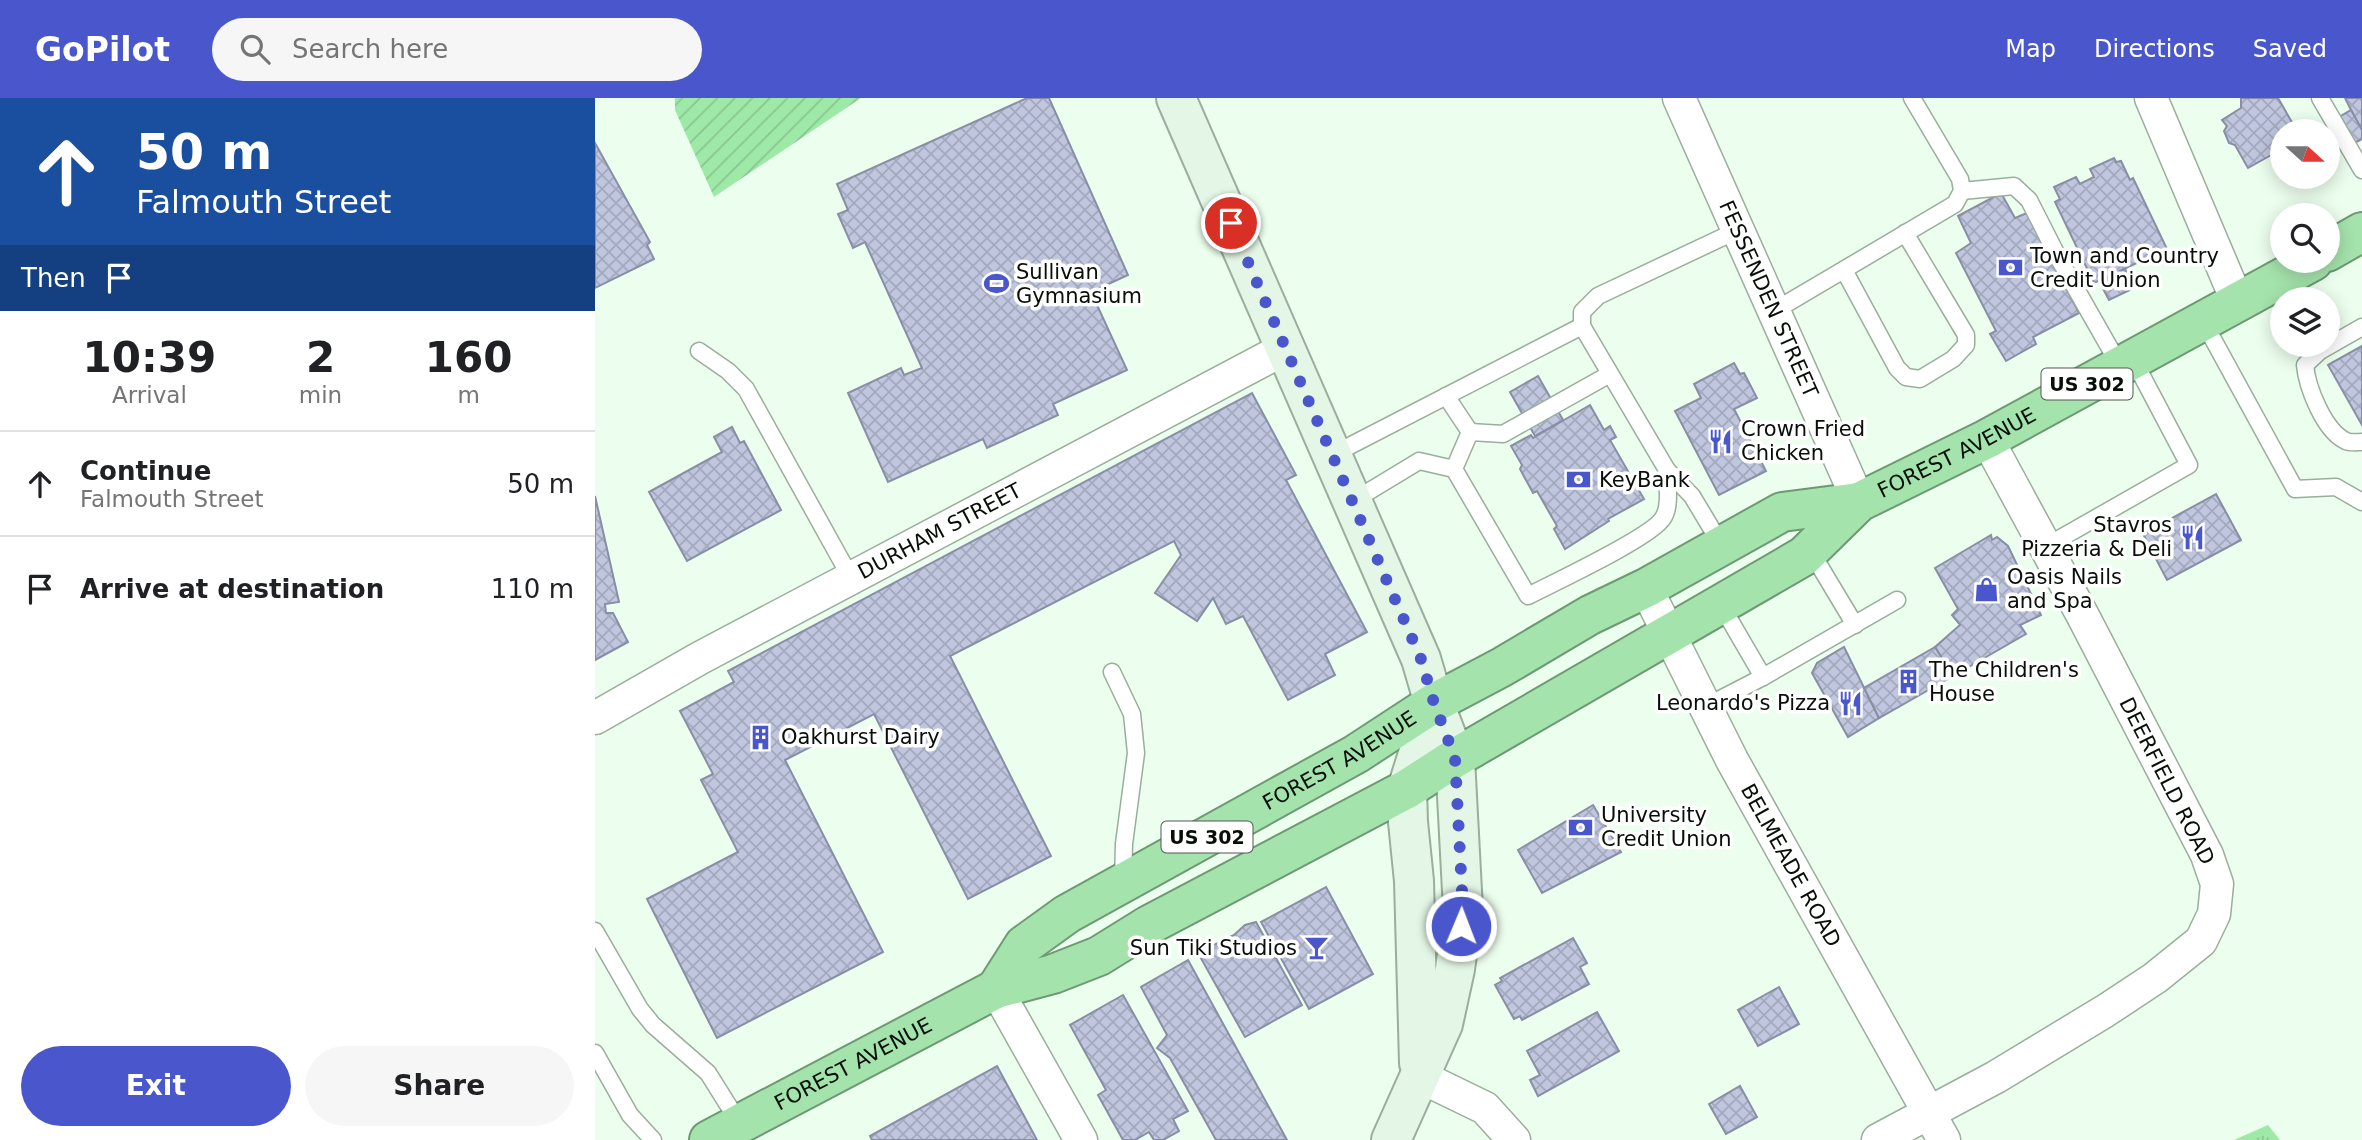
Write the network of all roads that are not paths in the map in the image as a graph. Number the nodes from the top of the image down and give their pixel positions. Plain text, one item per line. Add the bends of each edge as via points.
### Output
1 (1176, 98) edge
2 (1679, 98) edge
3 (1912, 98) edge
4 (2151, 98) edge
5 (2320, 98) edge
6 (2362, 170) edge
7 (1962, 191) junction
8 (1738, 230) junction
9 (1905, 233) junction
10 (2362, 233) edge
11 (2340, 245) edge
12 (1844, 271) junction
13 (2291, 273) edge
14 (2238, 303) junction
15 (1774, 311) junction
16 (2203, 321) junction
17 (1582, 326) junction
18 (2362, 327) edge
19 (1286, 348) junction
20 (699, 351) dead end
21 (2127, 363) junction
22 (1610, 374) junction
23 (1446, 396) junction
24 (1469, 432) junction
25 (1987, 439) junction
26 (2362, 442) edge
27 (1332, 455) junction
28 (1454, 469) junction
29 (1667, 470) junction
30 (1353, 501) junction
31 (1859, 502) junction
32 (2362, 502) edge
33 (1722, 546) junction
34 (2045, 547) junction
35 (1810, 550) junction
36 (851, 579) junction
37 (1646, 588) junction
38 (1897, 600) dead end
39 (1721, 605) junction
40 (1855, 625) junction
41 (1669, 635) junction
42 (1112, 672) dead end
43 (1763, 677) junction
44 (1434, 703) junction
45 (1706, 707) junction
46 (595, 718) edge
47 (1455, 758) junction
48 (1408, 789) junction
49 (1122, 884) junction
50 (595, 931) edge
51 (996, 989) junction
52 (595, 1053) edge
53 (1419, 1076) junction
54 (1936, 1127) edge
55 (725, 1132) edge
56 (653, 1140) edge
57 (1081, 1140) edge
58 (1391, 1140) edge
59 (1514, 1140) edge
60 (1878, 1140) edge

1 - 19 main road
2 - 8 street, FESSENDEN STREET
3 - 7 lane via 1960,179
4 - 14 street
5 - 6 lane
7 - 9 lane via 1955,204
7 - 21 lane via 2014,186 2029,200 2059,259
8 - 15 street, FESSENDEN STREET
8 - 17 lane via 1598,296 1582,312
9 - 12 lane
9 - 12 lane via 1966,335 1966,345 1953,359 1920,379 1906,377
10 - 11 highway
12 - 15 lane
13 - 14 highway, FOREST AVENUE / US 302
14 - 16 highway, FOREST AVENUE / US 302
15 - 31 street, FESSENDEN STREET
16 - 21 highway, FOREST AVENUE / US 302
16 - 32 lane via 2295,489 2336,487
17 - 22 lane
17 - 23 lane
18 - 26 lane via 2305,365 2307,383 2330,429 2347,442
19 - 27 main road
19 - 36 street, DURHAM STREET
20 - 36 lane via 746,389
21 - 25 highway, FOREST AVENUE / US 302
21 - 34 lane via 2189,465
22 - 24 lane via 1503,434
22 - 29 lane
23 - 24 lane
23 - 27 lane
24 - 28 lane
25 - 31 highway, FOREST AVENUE / US 302
25 - 34 street, DEERFIELD ROAD
27 - 30 main road
28 - 29 lane via 1528,596 1642,536 1663,519
28 - 30 lane via 1419,461
29 - 33 lane via 1692,496
30 - 44 main road via 1421,659
31 - 33 highway, FOREST AVENUE / US 302 via 1782,512
31 - 35 highway, FOREST AVENUE / US 302
33 - 37 highway, FOREST AVENUE / US 302
34 - 54 street, DEERFIELD ROAD via 2207,855 2217,884 2214,915 2201,941 2155,978 1996,1077
35 - 39 highway, FOREST AVENUE / US 302
35 - 40 lane
36 - 46 street, DURHAM STREET
37 - 41 street, BELMEADE ROAD
37 - 44 highway, FOREST AVENUE / US 302
38 - 40 lane
39 - 41 highway, FOREST AVENUE / US 302
39 - 43 lane
40 - 43 lane
41 - 45 street, BELMEADE ROAD
41 - 47 highway, FOREST AVENUE / US 302
42 - 49 lane via 1132,714 1136,753
43 - 45 lane
44 - 47 main road
44 - 48 main road
44 - 49 highway, FOREST AVENUE / US 302 via 1356,754
45 - 54 street, BELMEADE ROAD
47 - 48 highway, FOREST AVENUE / US 302
47 - 53 main road via 1462,920 1443,1024
48 - 51 highway, FOREST AVENUE / US 302 via 1098,956
48 - 53 main road
49 - 51 highway, FOREST AVENUE / US 302 via 1067,914 1024,945
50 - 55 lane via 640,1009 708,1073
51 - 55 highway, FOREST AVENUE / US 302
51 - 57 street
52 - 56 lane via 629,1115
53 - 58 main road
53 - 59 street via 1485,1108
54 - 60 street, DEERFIELD ROAD

